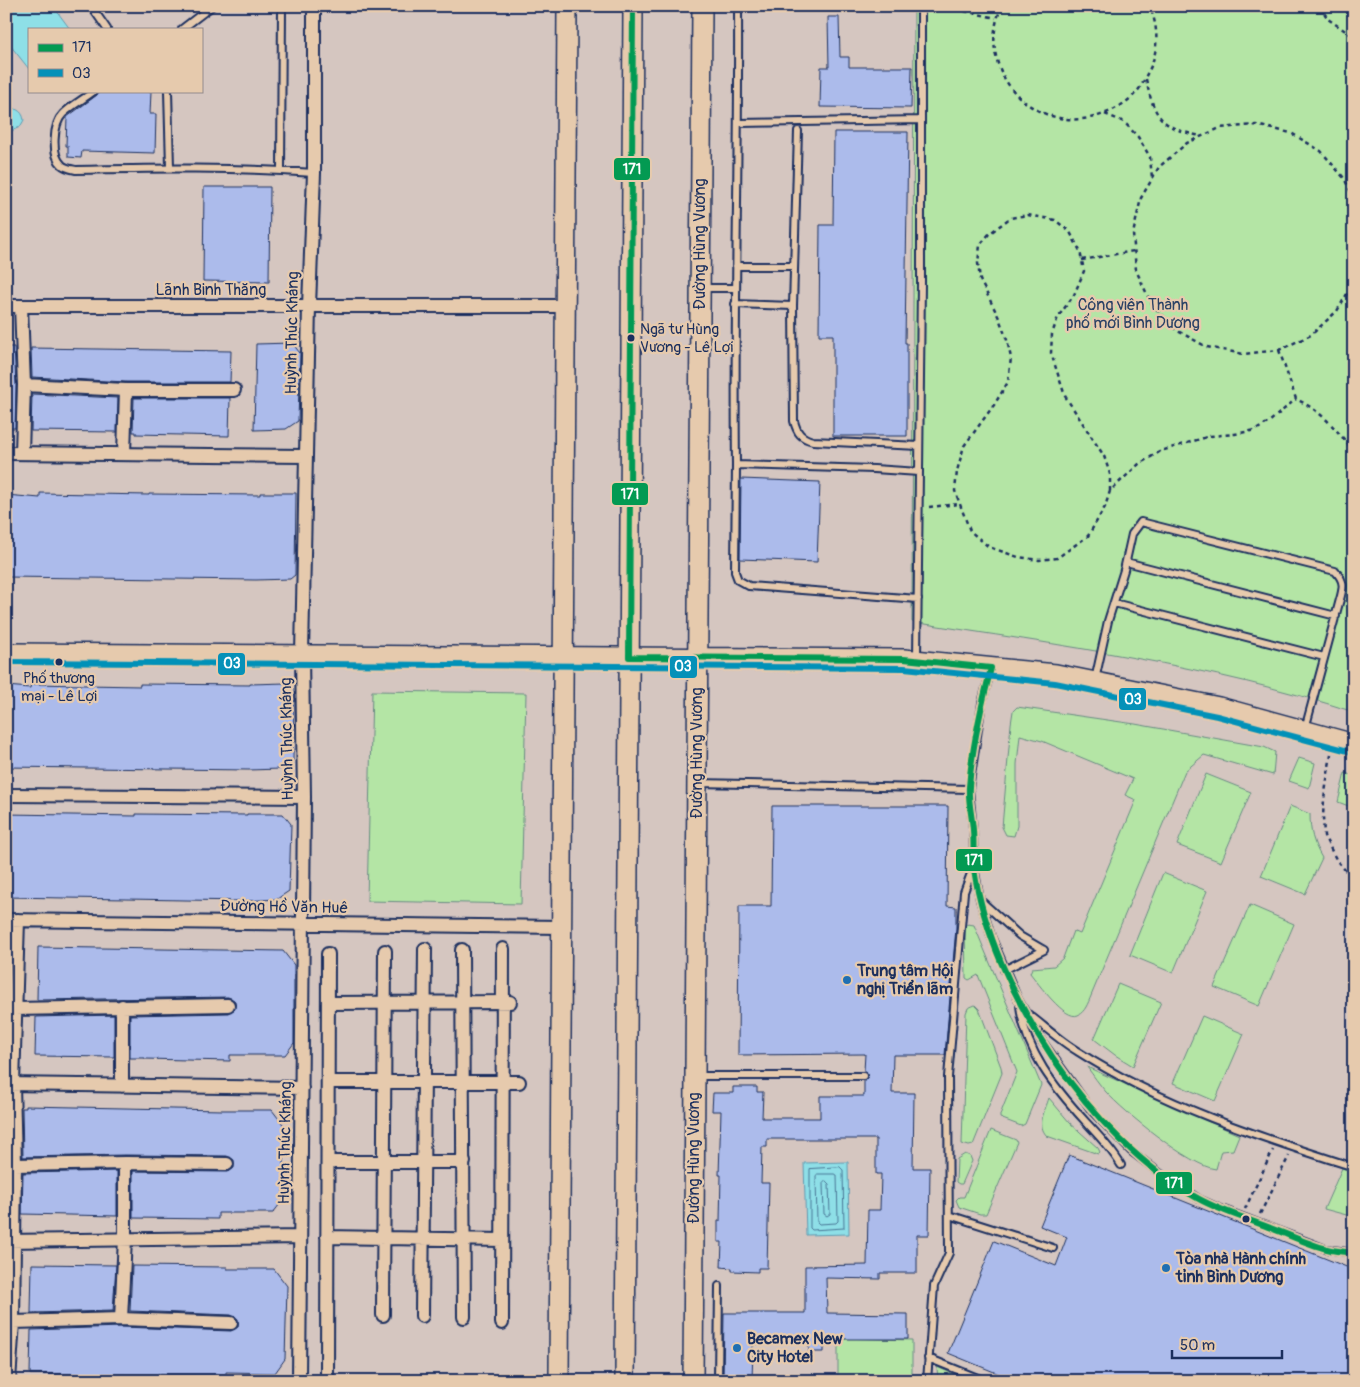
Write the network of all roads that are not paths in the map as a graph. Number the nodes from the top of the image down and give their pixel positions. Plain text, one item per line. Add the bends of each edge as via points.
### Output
1 (91, 6) edge
2 (212, 6) edge
3 (282, 6) edge
4 (314, 6) edge
5 (567, 6) edge
6 (634, 6) edge
7 (702, 6) edge
8 (738, 6) edge
9 (921, 6) edge
10 (106, 28) edge
11 (183, 28) edge
12 (93, 92) edge
13 (168, 92) edge
14 (921, 120) junction
15 (739, 123) junction
16 (798, 131) dead end
17 (170, 168) junction
18 (281, 170) junction
19 (314, 173) junction
20 (736, 266) junction
21 (794, 266) junction
22 (700, 288) junction
23 (736, 288) junction
24 (735, 304) junction
25 (6, 306) edge
26 (21, 306) junction
27 (309, 306) junction
28 (565, 306) junction
29 (793, 306) junction
30 (24, 385) junction
31 (126, 390) junction
32 (234, 390) dead end
33 (919, 446) junction
34 (6, 453) edge
35 (22, 453) junction
36 (124, 454) junction
37 (306, 456) junction
38 (736, 465) junction
39 (919, 472) junction
40 (1126, 562) junction
41 (918, 599) junction
42 (1114, 603) junction
43 (1336, 616) junction
44 (6, 653) edge
45 (302, 654) junction
46 (563, 656) junction
47 (698, 656) junction
48 (630, 657) junction
49 (1324, 657) junction
50 (917, 660) junction
51 (991, 668) junction
52 (1095, 682) junction
53 (1305, 731) junction
54 (1345, 742) edge
55 (697, 783) junction
56 (969, 789) junction
57 (6, 795) edge
58 (304, 797) junction
59 (974, 867) junction
60 (980, 900) junction
61 (12, 920) edge
62 (303, 924) junction
63 (561, 927) junction
64 (425, 949) dead end
65 (462, 950) dead end
66 (503, 950) dead end
67 (385, 951) dead end
68 (328, 954) dead end
69 (1004, 970) junction
70 (463, 1002) junction
71 (507, 1002) junction
72 (1020, 1002) junction
73 (328, 1003) junction
74 (385, 1003) junction
75 (424, 1003) junction
76 (228, 1005) dead end
77 (122, 1006) junction
78 (15, 1009) junction
79 (1025, 1012) junction
80 (695, 1076) junction
81 (863, 1076) dead end
82 (328, 1082) junction
83 (384, 1082) junction
84 (424, 1082) junction
85 (463, 1082) junction
86 (503, 1082) junction
87 (519, 1082) dead end
88 (10, 1084) edge
89 (122, 1086) junction
90 (302, 1088) junction
91 (328, 1162) junction
92 (384, 1162) junction
93 (423, 1162) junction
94 (464, 1162) junction
95 (125, 1163) junction
96 (227, 1164) dead end
97 (15, 1165) junction
98 (1121, 1165) dead end
99 (1354, 1167) edge
100 (949, 1215) junction
101 (300, 1237) junction
102 (327, 1237) junction
103 (383, 1238) junction
104 (125, 1239) junction
105 (422, 1239) junction
106 (464, 1239) junction
107 (502, 1240) junction
108 (10, 1241) edge
109 (1053, 1248) dead end
110 (1354, 1253) edge
111 (719, 1286) dead end
112 (383, 1315) dead end
113 (422, 1316) dead end
114 (464, 1318) dead end
115 (121, 1319) junction
116 (13, 1322) junction
117 (231, 1323) dead end
118 (502, 1323) dead end
119 (928, 1358) junction
120 (9, 1381) edge
121 (299, 1381) edge
122 (327, 1381) edge
123 (559, 1381) edge
124 (625, 1381) edge
125 (693, 1381) edge
126 (718, 1381) edge
127 (927, 1381) edge
128 (985, 1381) edge

1 - 10 lane
2 - 11 lane
3 - 18 lane
4 - 19 street, Huỳnh Thúc Kháng
5 - 28 main road
6 - 48 main road
7 - 22 main road, Đường Hùng Vương
8 - 15 lane
9 - 14 lane
12 - 17 lane via 58,121 55,152 62,165 76,170
13 - 17 lane
14 - 15 lane
14 - 33 lane
15 - 20 lane
16 - 21 lane
17 - 18 lane
18 - 19 lane
19 - 27 street, Huỳnh Thúc Kháng
20 - 21 lane
20 - 23 lane
21 - 29 lane
22 - 23 lane
22 - 47 main road, Đường Hùng Vương
23 - 24 lane
24 - 29 lane
24 - 38 lane
25 - 26 street, Lãnh Binh Thăng
26 - 27 street, Lãnh Binh Thăng
26 - 30 street
27 - 28 street, Lãnh Binh Thăng
27 - 37 street, Huỳnh Thúc Kháng
28 - 46 main road
29 - 33 lane via 796,431 813,441
30 - 31 street
30 - 35 street
31 - 32 street
31 - 36 street
33 - 39 lane
34 - 35 street
35 - 36 street
36 - 37 street
37 - 45 street, Huỳnh Thúc Kháng
38 - 39 lane
38 - 41 lane via 735,572 738,580 758,588
39 - 41 lane
40 - 42 lane
40 - 43 lane
40 - 43 lane via 1132,534 1141,522 1335,571 1342,578 1343,588
41 - 50 lane
42 - 49 lane
42 - 52 lane
43 - 49 lane
44 - 45 main road
45 - 46 main road
45 - 58 street, Huỳnh Thúc Kháng
46 - 48 main road
46 - 63 main road
47 - 48 main road
47 - 50 main road
47 - 55 main road, Đường Hùng Vương
48 - 124 main road
49 - 53 lane
50 - 51 main road
51 - 52 main road via 1056,674
51 - 56 lane via 982,703
52 - 53 main road via 1219,707
53 - 54 main road
55 - 56 lane
55 - 80 main road, Đường Hùng Vương
56 - 59 lane
57 - 58 street
58 - 62 street, Huỳnh Thúc Kháng
59 - 60 lane
59 - 100 lane via 964,892 948,1077
60 - 69 lane
60 - 69 lane via 1020,936 1044,950
61 - 62 street, Đường Hồ Văn Huê
61 - 78 street
62 - 63 street, Đường Hồ Văn Huê
62 - 90 street, Huỳnh Thúc Kháng
63 - 123 main road
64 - 75 street
65 - 70 street
66 - 71 street
67 - 74 street
68 - 73 street
69 - 72 lane
70 - 71 street
70 - 75 street
70 - 85 street
71 - 86 street
72 - 79 lane
72 - 98 lane via 1021,1017 1034,1051 1051,1081 1111,1149
73 - 74 street
73 - 82 street
74 - 75 street
74 - 83 street
75 - 84 street
76 - 77 street
77 - 78 street
77 - 89 street
78 - 88 street
79 - 99 lane via 1076,1051 1172,1102 1293,1148
79 - 110 lane via 1092,1111 1131,1151 1166,1178 1199,1199 1256,1222 1326,1249
80 - 81 lane
80 - 125 main road, Đường Hùng Vương
82 - 83 street
82 - 91 street
83 - 84 street
83 - 92 street
84 - 85 street
84 - 93 street
85 - 86 street
85 - 94 street
86 - 87 street
86 - 107 street
88 - 89 street
88 - 97 street
89 - 90 street
90 - 101 street, Huỳnh Thúc Kháng
91 - 92 street
91 - 102 street
92 - 93 street
92 - 103 street
93 - 94 street
93 - 105 street
94 - 106 street
95 - 96 street
95 - 97 street
95 - 104 street
97 - 108 street
100 - 109 lane
100 - 119 lane via 949,1253 934,1286
101 - 104 street
101 - 121 street, Huỳnh Thúc Kháng
102 - 103 street
102 - 122 street
103 - 105 street
103 - 112 street
104 - 108 street
104 - 115 street
105 - 106 street
105 - 113 street
106 - 107 street
106 - 114 street
107 - 118 street
108 - 116 street
111 - 126 lane
115 - 116 street
115 - 117 street
116 - 120 street
119 - 127 lane
119 - 128 lane

